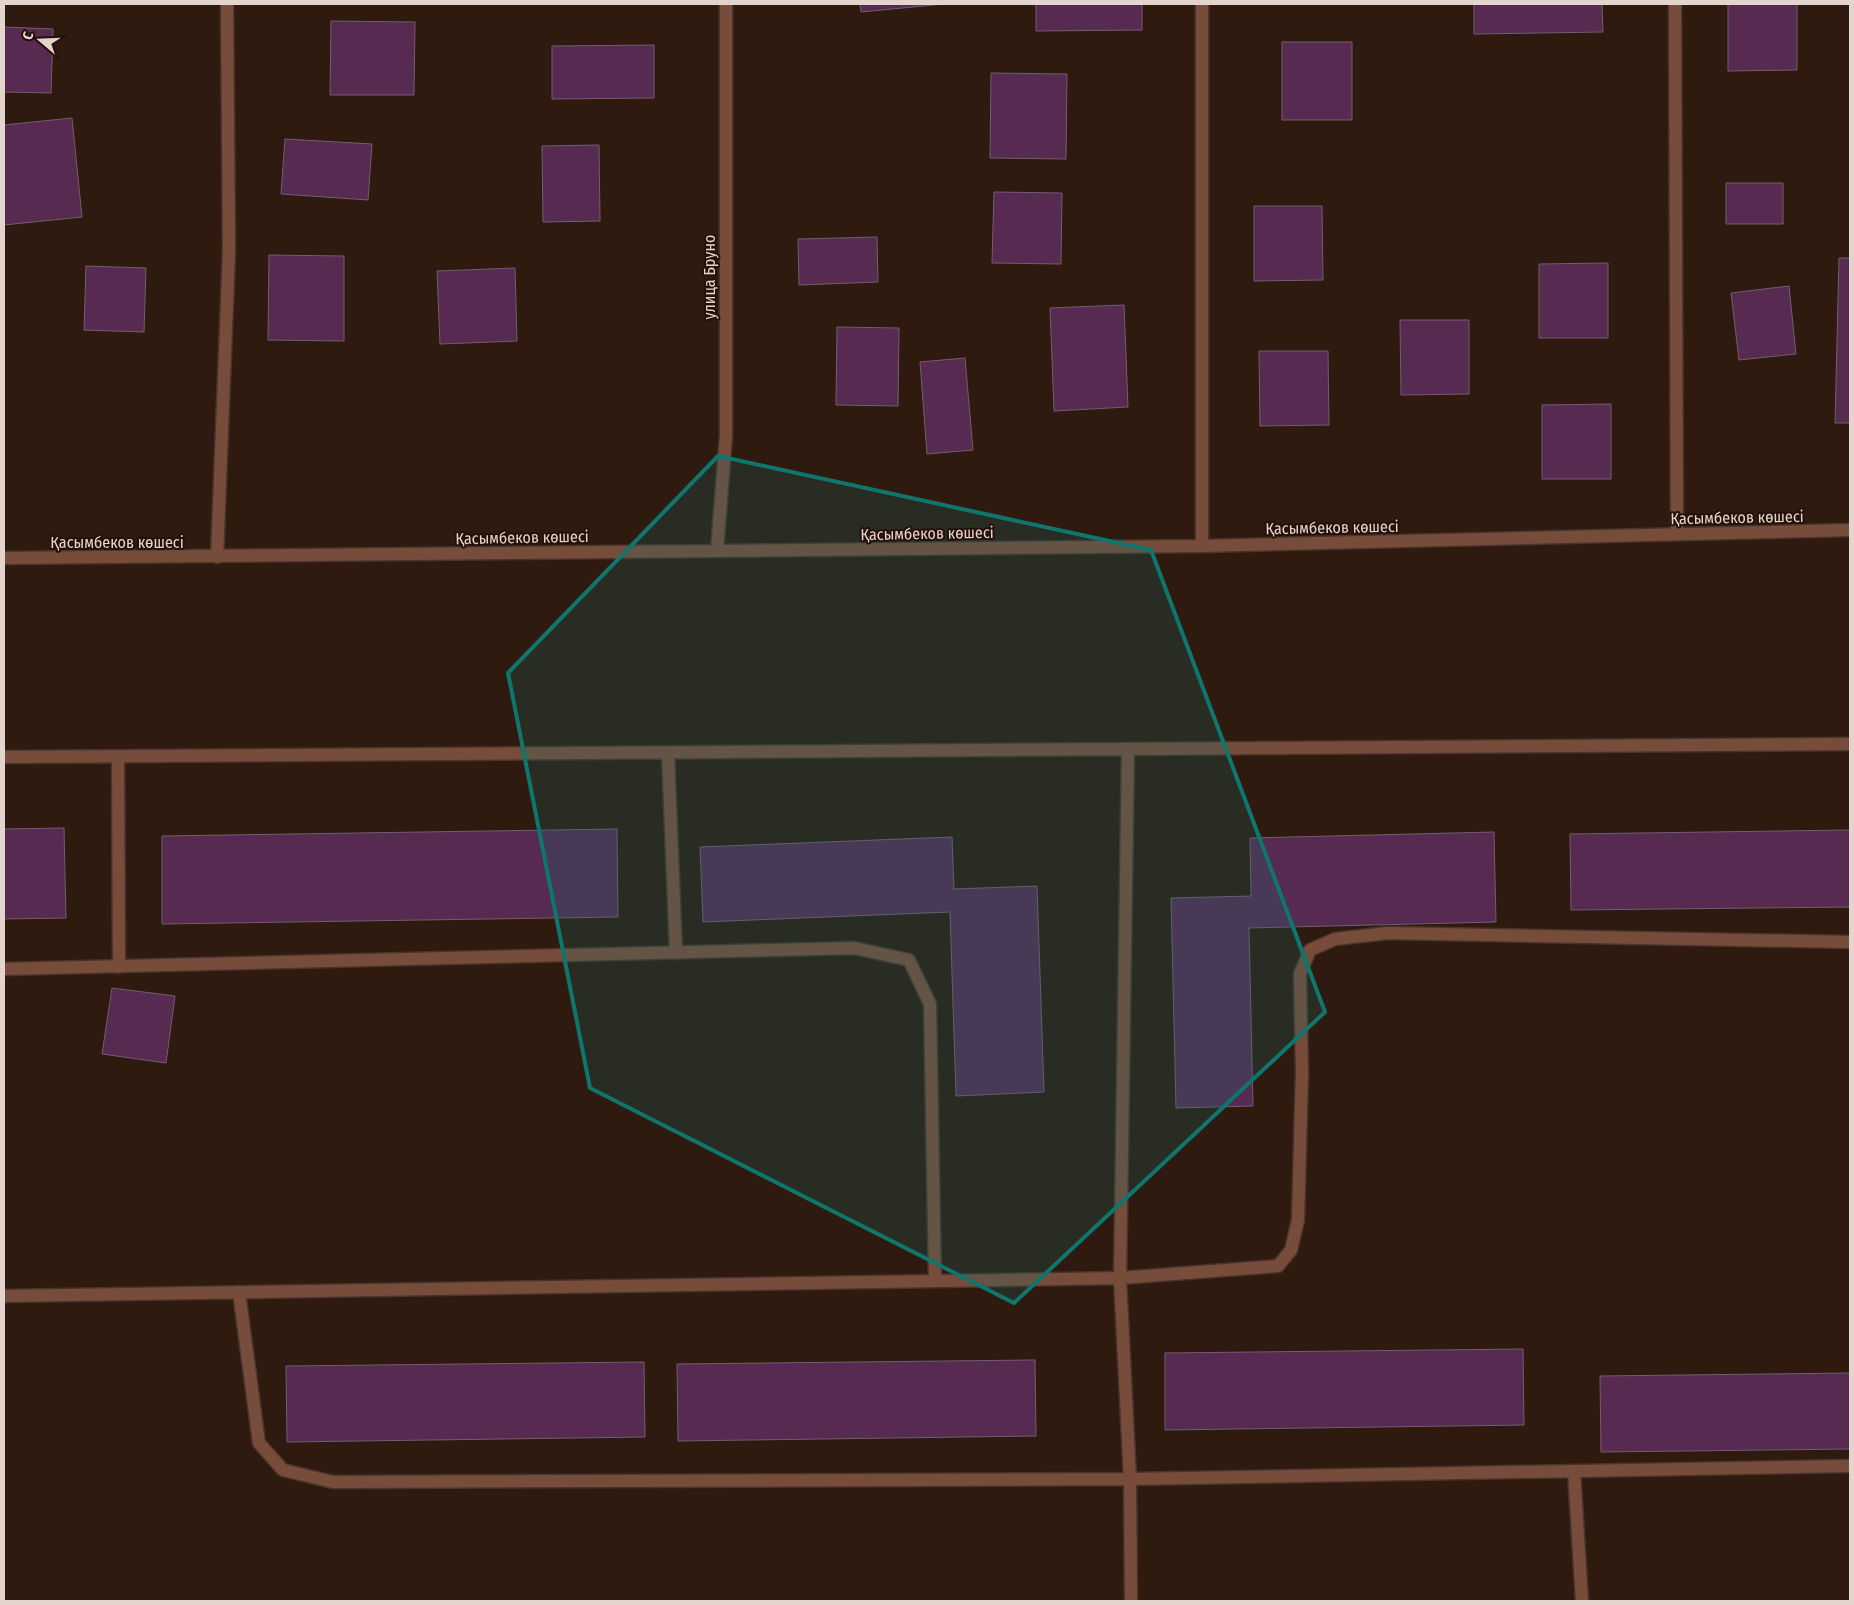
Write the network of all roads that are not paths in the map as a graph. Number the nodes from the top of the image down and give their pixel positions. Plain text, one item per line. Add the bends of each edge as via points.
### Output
1 (227, 4) edge
2 (726, 4) edge
3 (1202, 4) edge
4 (1675, 4) edge
5 (1850, 530) edge
6 (1677, 534) junction
7 (1202, 546) junction
8 (717, 551) junction
9 (217, 557) junction
10 (4, 558) edge
11 (1850, 744) edge
12 (1128, 751) junction
13 (668, 753) junction
14 (118, 756) junction
15 (4, 757) edge
16 (1850, 942) edge
17 (676, 952) junction
18 (119, 967) junction
19 (4, 969) edge
20 (1120, 1278) junction
21 (935, 1282) junction
22 (239, 1292) junction
23 (4, 1296) edge
24 (1850, 1466) edge
25 (1574, 1471) junction
26 (1130, 1479) junction
27 (1131, 1601) edge
28 (1582, 1601) edge

1 - 9 street via 229,251
2 - 8 street, улица Бруно via 726,435
3 - 7 street
4 - 6 street
5 - 6 street, Қасымбеков көшесі
6 - 7 street, Қасымбеков көшесі
7 - 8 street, Қасымбеков көшесі
8 - 9 street, Қасымбеков көшесі
9 - 10 street, Қасымбеков көшесі
11 - 12 street
12 - 13 street
12 - 20 street
13 - 14 street
13 - 17 street
14 - 15 street
14 - 18 street
16 - 20 street via 1388,933 1335,939 1310,950 1300,974 1302,1073 1298,1220 1291,1250 1278,1266
17 - 18 street
17 - 21 street via 854,948 909,960 930,1004
18 - 19 street
20 - 21 street
20 - 26 street
21 - 22 street
22 - 23 street
22 - 26 street via 259,1443 283,1470 333,1482
24 - 25 street
25 - 26 street
25 - 28 street
26 - 27 street

